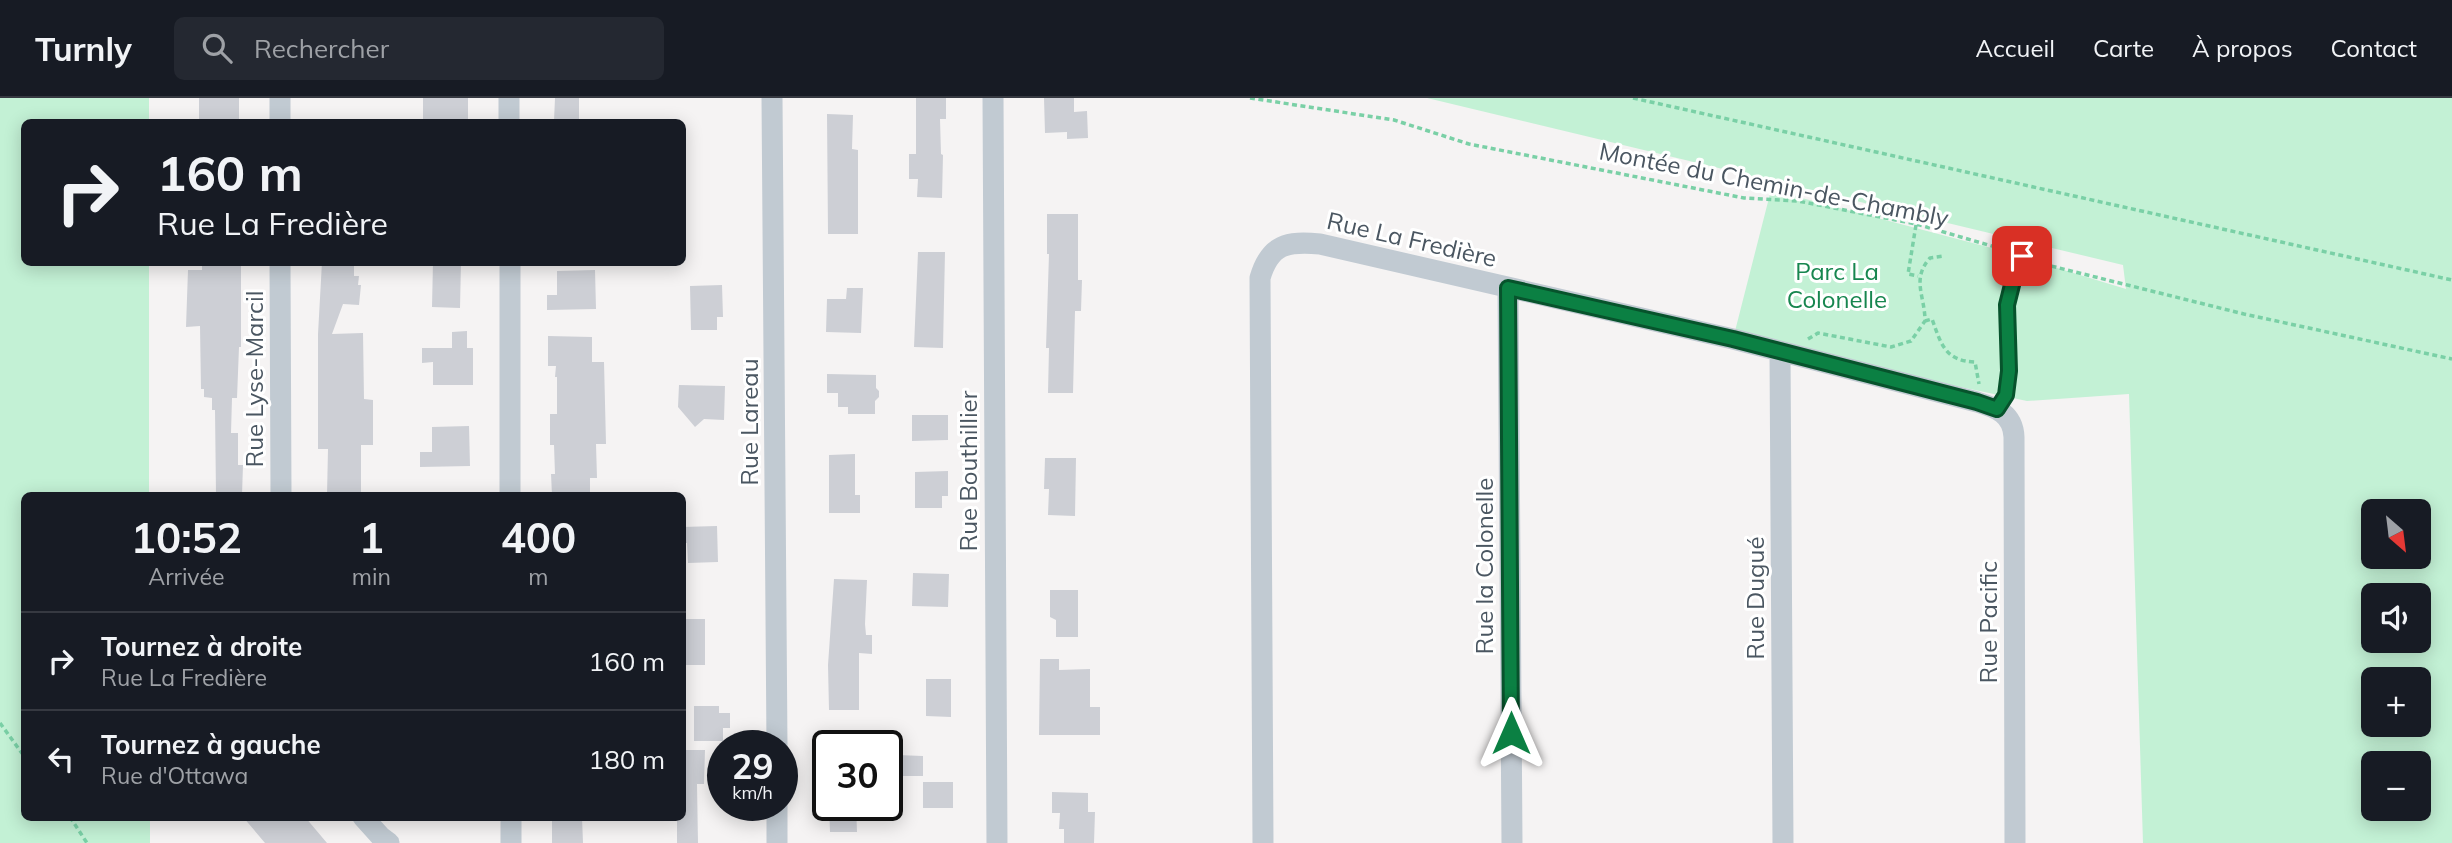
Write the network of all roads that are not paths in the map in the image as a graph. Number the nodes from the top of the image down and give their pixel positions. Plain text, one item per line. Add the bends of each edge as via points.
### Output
1 (280, 98) edge
2 (509, 98) edge
3 (772, 98) edge
4 (993, 98) edge
5 (280, 119) edge
6 (509, 119) edge
7 (2022, 256) road end
8 (280, 266) edge
9 (510, 266) edge
10 (1508, 288) junction
11 (1780, 352) junction
12 (1997, 409) junction
13 (281, 492) edge
14 (510, 492) edge
15 (777, 730) edge
16 (367, 821) edge
17 (511, 821) edge
18 (777, 821) edge
19 (389, 843) edge
20 (511, 843) edge
21 (777, 843) edge
22 (997, 843) edge
23 (1263, 843) edge
24 (1512, 843) edge
25 (1783, 843) edge
26 (2015, 843) edge

1 - 5 street
2 - 6 street
3 - 15 street, Rue Lareau
4 - 22 street, Rue Bouthillier
7 - 12 lane via 2007,305 2009,371 2006,395
8 - 13 street, Rue Lyse-Marcil
9 - 14 street
10 - 11 street, Rue La Fredière
10 - 23 street, Rue La Fredière via 1320,244 1298,242 1279,247 1265,260 1259,278
10 - 24 street, Rue la Colonelle
11 - 12 street, Rue La Fredière
11 - 25 street, Rue Dugué
12 - 26 street, Rue Pacific via 2008,416 2014,428
16 - 19 street
17 - 20 street
18 - 21 street

